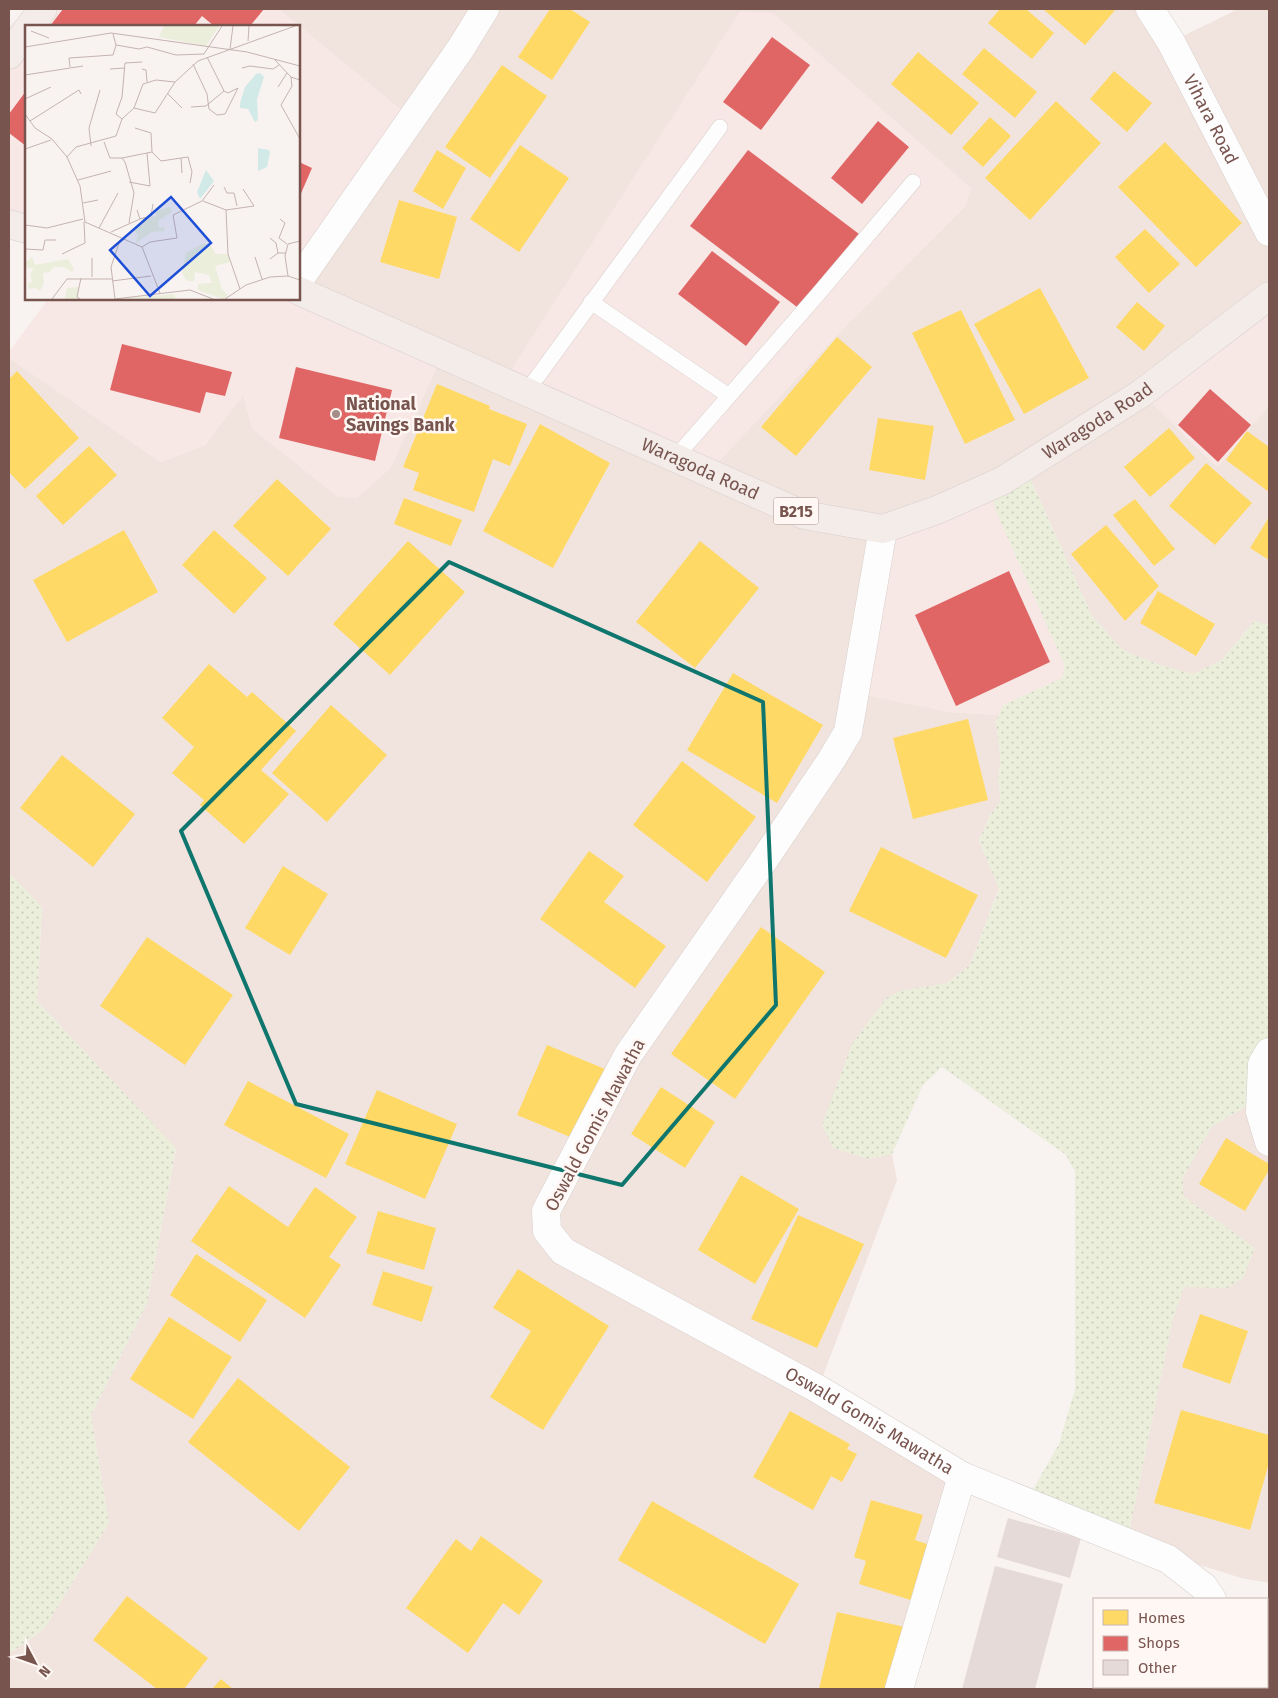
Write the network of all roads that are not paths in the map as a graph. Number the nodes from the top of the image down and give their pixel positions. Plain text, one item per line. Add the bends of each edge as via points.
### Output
1 (43, 9) edge
2 (485, 9) edge
3 (1150, 9) edge
4 (31, 25) edge
5 (25, 33) edge
6 (9, 55) edge
7 (720, 127) dead end
8 (913, 182) dead end
9 (9, 224) edge
10 (25, 229) edge
11 (1269, 232) edge
12 (300, 279) edge
13 (300, 291) edge
14 (1269, 296) edge
15 (591, 302) junction
16 (527, 391) junction
17 (729, 396) junction
18 (675, 458) junction
19 (883, 529) junction
20 (1269, 1052) edge
21 (1269, 1142) edge
22 (962, 1476) junction
23 (1211, 1598) edge
24 (900, 1689) edge

1 - 4 main road
2 - 12 street
3 - 11 street, Vihara Road via 1171,42
5 - 6 main road
7 - 15 lane
8 - 17 lane
9 - 10 main road
13 - 16 main road, Waragoda Road / B215
14 - 19 main road, Waragoda Road / B215 via 1142,392 1002,482
15 - 16 lane
15 - 17 lane
16 - 18 main road, Waragoda Road / B215
17 - 18 lane
18 - 19 main road, Waragoda Road / B215 via 804,515
19 - 22 street, Oswald Gomis Mawatha via 848,732 762,863 628,1054 546,1211 547,1231 563,1251 818,1389
20 - 21 street via 1262,1064 1260,1112
22 - 23 street via 1168,1559 1204,1587
22 - 24 street, Oswald Gomis Mawatha

